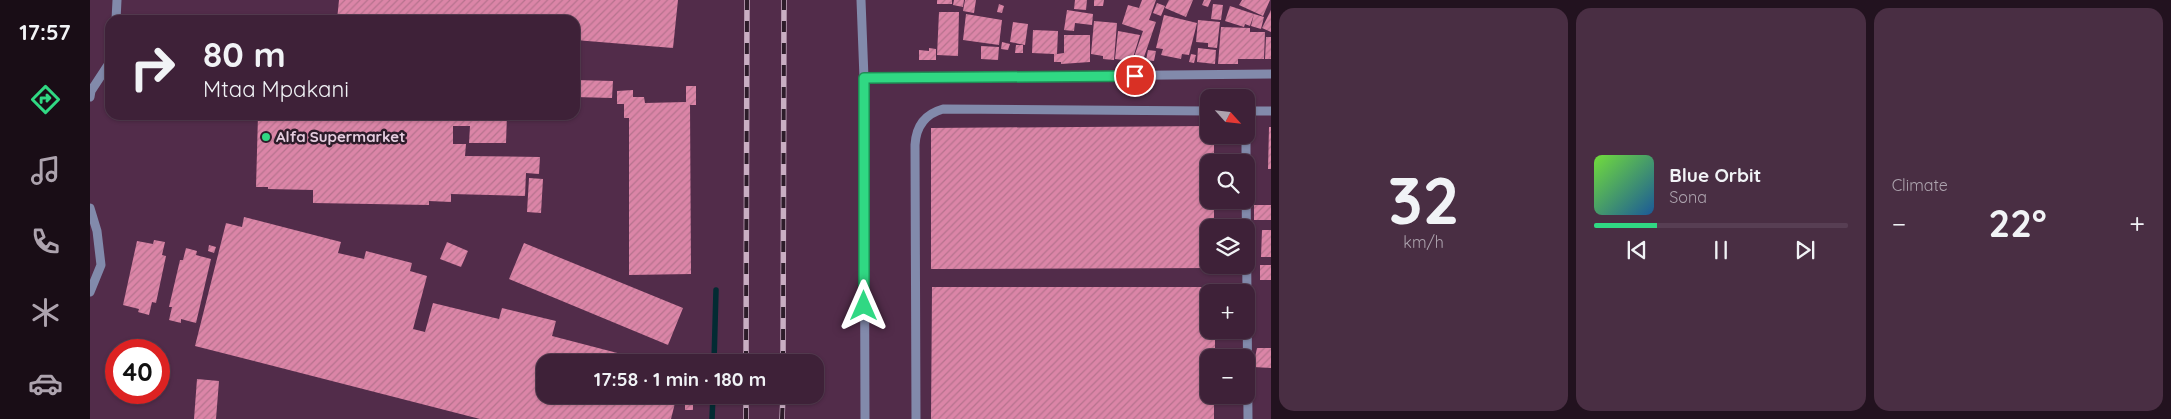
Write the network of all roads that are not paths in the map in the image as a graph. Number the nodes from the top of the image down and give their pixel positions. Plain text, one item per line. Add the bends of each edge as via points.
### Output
1 (117, 0) edge
2 (861, 0) edge
3 (116, 15) edge
4 (105, 70) edge
5 (1271, 74) edge
6 (864, 78) junction
7 (90, 97) edge
8 (1200, 111) edge
9 (1255, 111) edge
10 (1271, 112) edge
11 (90, 208) edge
12 (1246, 209) edge
13 (90, 292) edge
14 (865, 419) edge
15 (916, 419) edge
16 (1248, 419) edge

1 - 3 street
2 - 6 street
4 - 7 street
5 - 6 street
6 - 14 street
8 - 15 street via 943,108 925,119 915,134 914,145
9 - 10 street
11 - 13 street via 97,231 101,266
12 - 16 street

